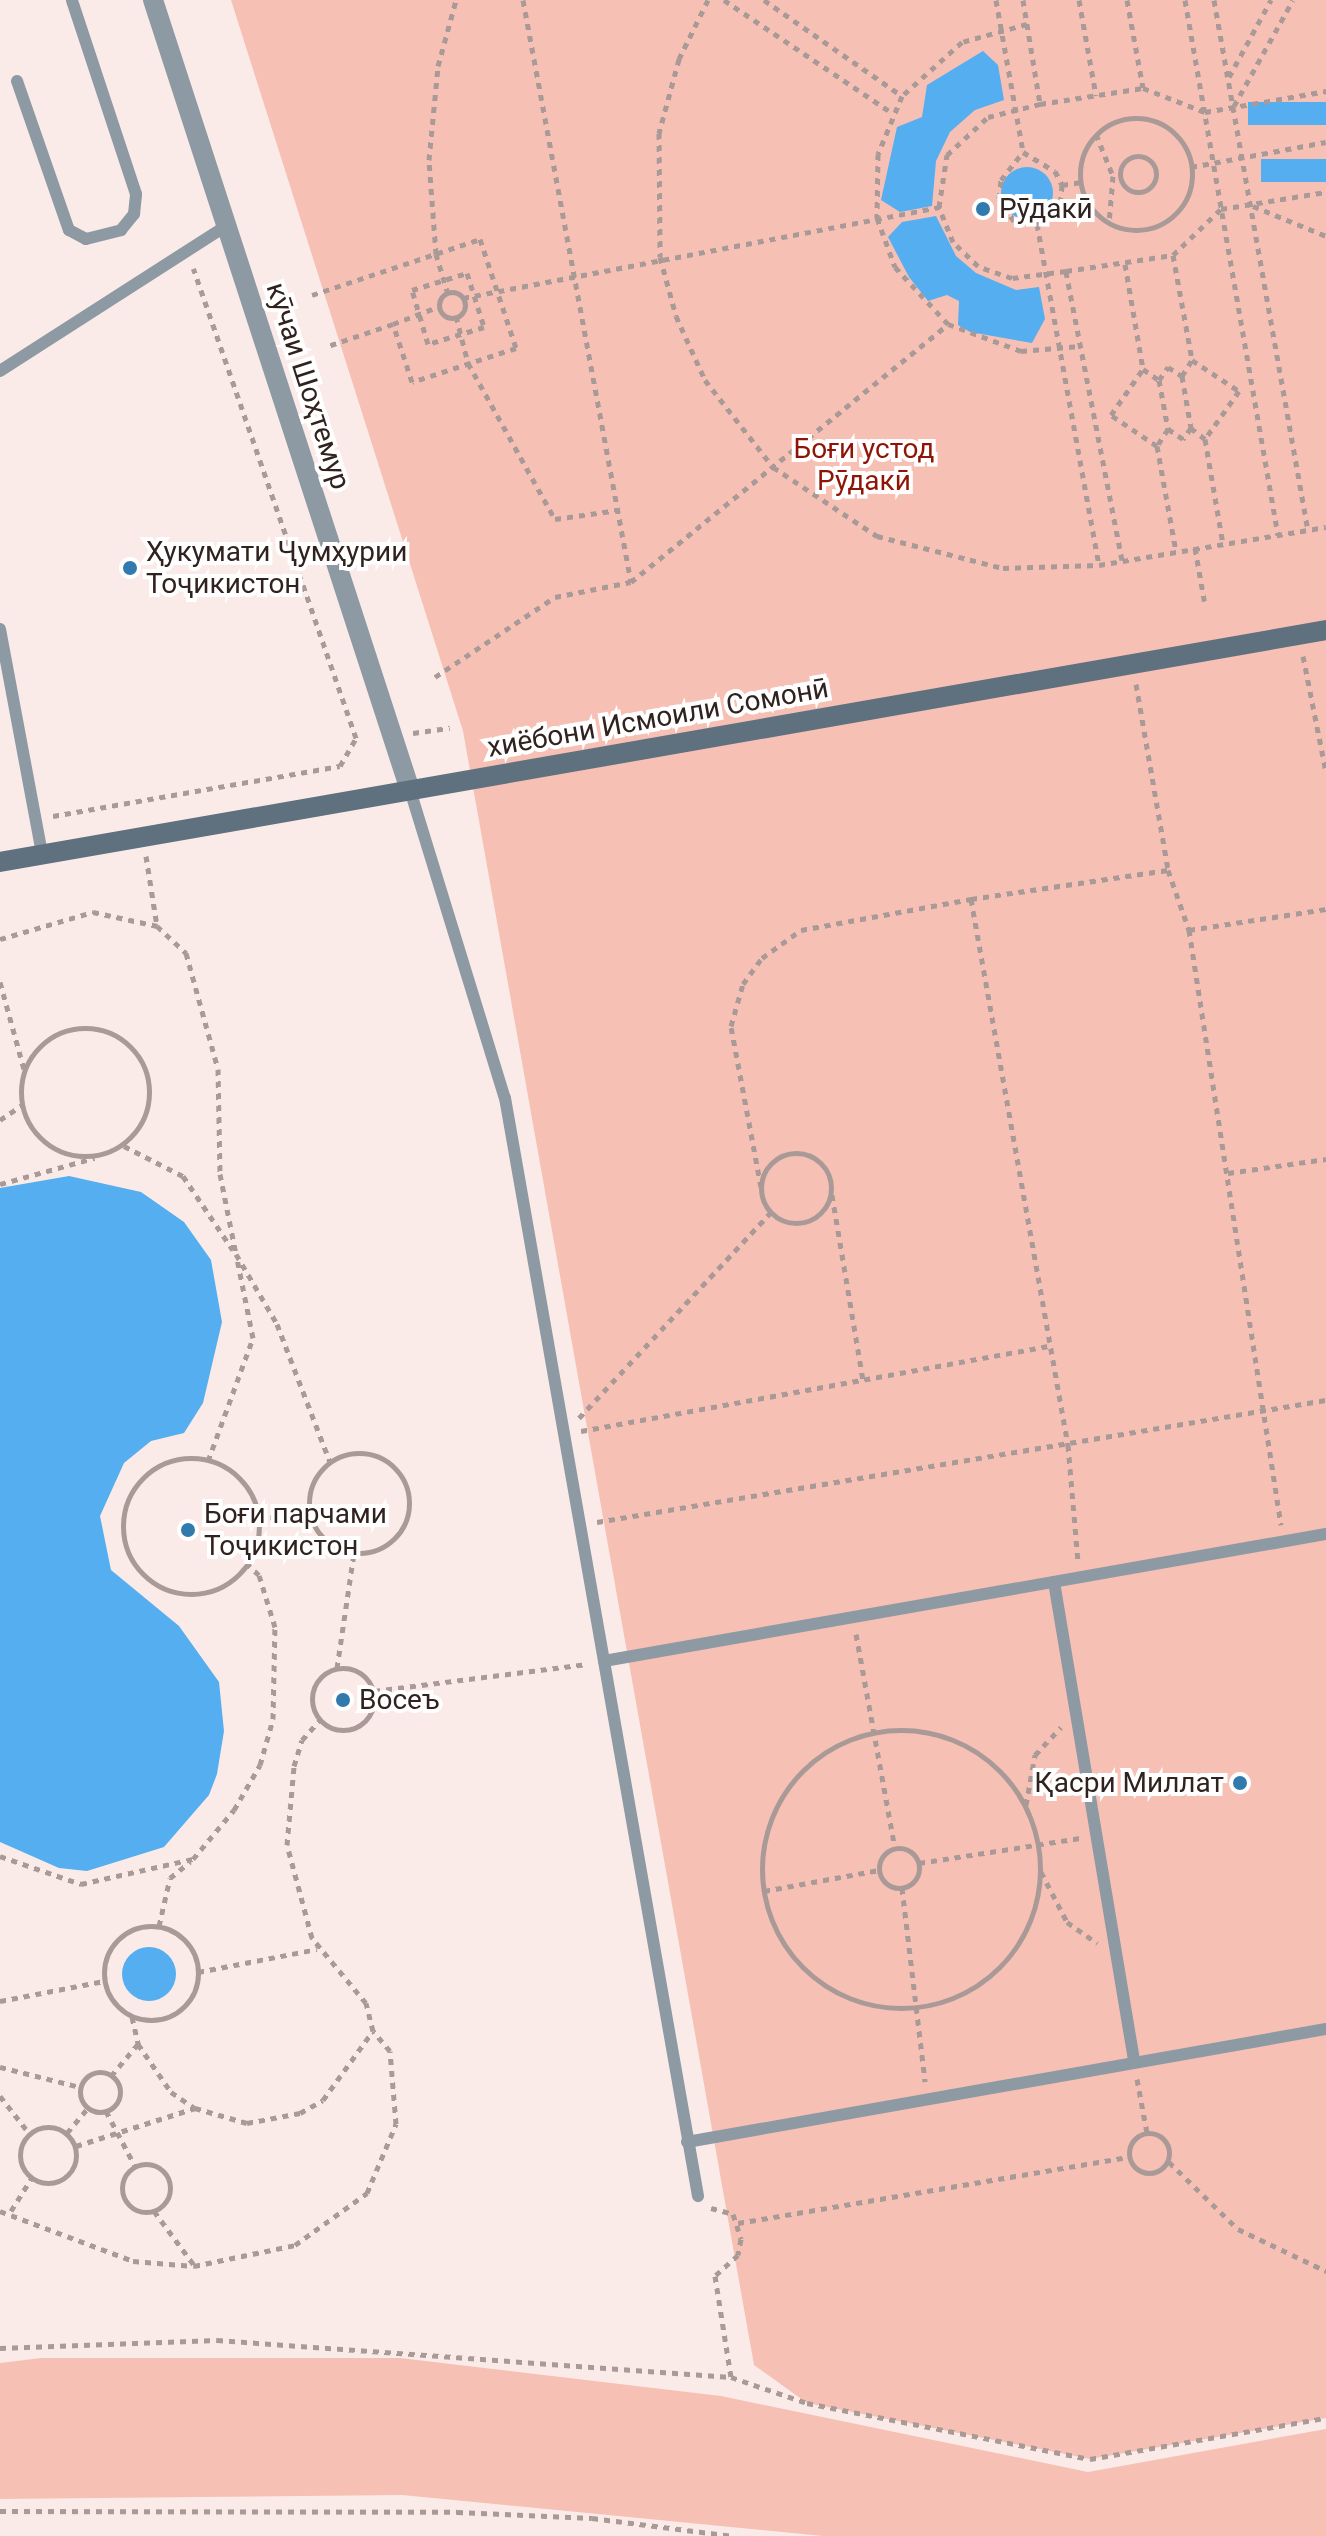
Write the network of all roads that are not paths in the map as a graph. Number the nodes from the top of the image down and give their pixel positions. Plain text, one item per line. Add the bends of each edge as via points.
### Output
1 (72, 0) edge
2 (153, 0) edge
3 (17, 81) dead end
4 (226, 226) junction
5 (0, 371) edge
6 (0, 629) edge
7 (1326, 630) edge
8 (410, 790) junction
9 (42, 854) junction
10 (0, 862) edge
11 (1326, 1534) edge
12 (1054, 1582) junction
13 (604, 1661) junction
14 (1326, 2029) edge
15 (1134, 2062) junction
16 (687, 2142) junction
17 (698, 2196) road end

1 - 3 lane via 136,194 134,214 121,230 86,239 69,230
2 - 4 street, кӯчаи Шоҳтемур
4 - 5 lane
4 - 8 street, кӯчаи Шоҳтемур
6 - 9 lane
7 - 8 street, хиёбони Исмоили Сомонӣ
8 - 9 street, хиёбони Исмоили Сомонӣ
8 - 13 lane via 499,1072
9 - 10 street, хиёбони Исмоили Сомонӣ
11 - 12 lane
12 - 13 lane
12 - 15 lane
13 - 16 lane
14 - 15 lane
15 - 16 lane
16 - 17 lane

